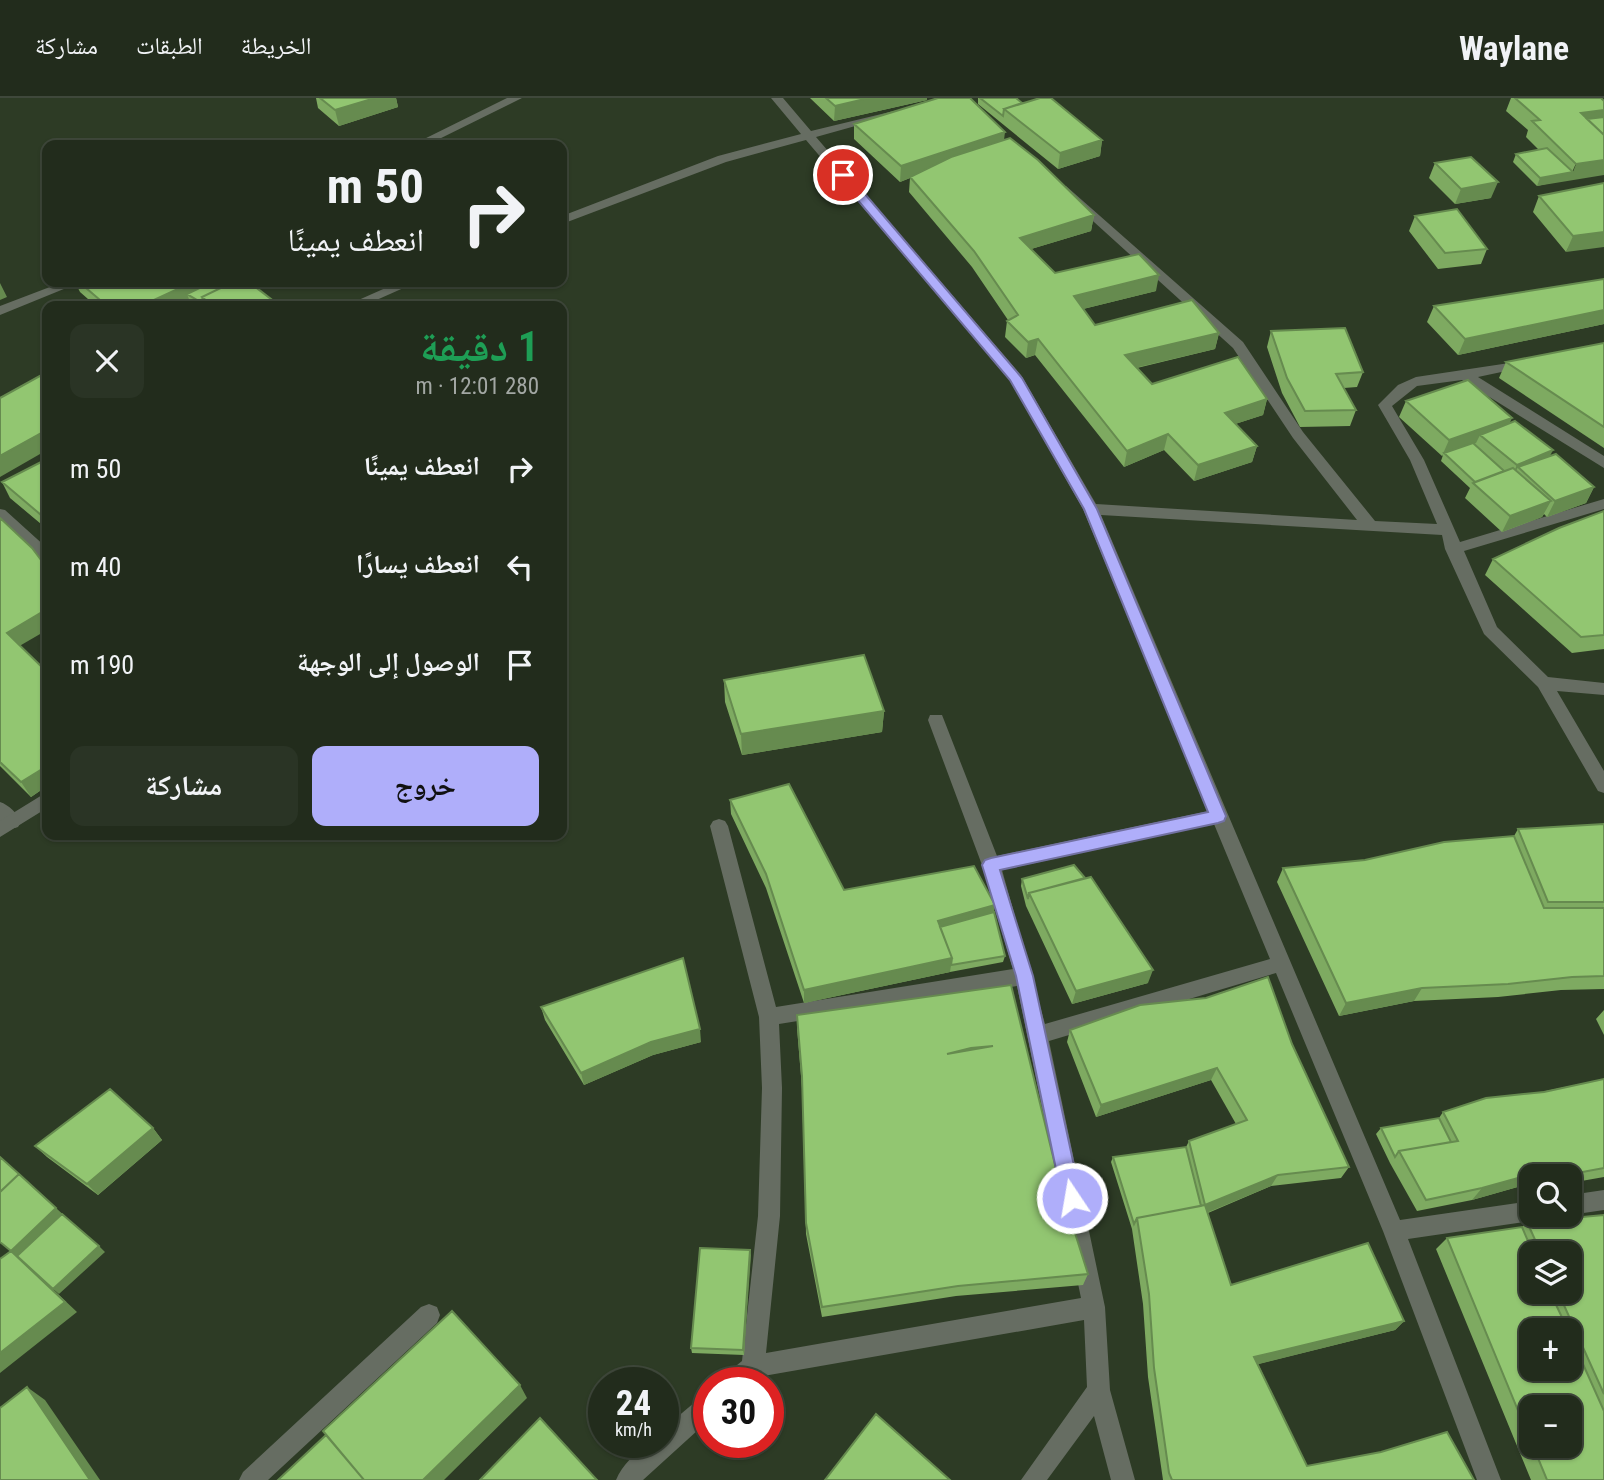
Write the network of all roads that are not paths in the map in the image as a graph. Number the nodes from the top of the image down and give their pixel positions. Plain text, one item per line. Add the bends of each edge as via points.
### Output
1 (516, 98) edge
2 (777, 98) edge
3 (913, 107) edge
4 (808, 135) junction
5 (428, 140) edge
6 (1055, 180) edge
7 (567, 218) edge
8 (61, 287) edge
9 (399, 287) edge
10 (364, 301) edge
11 (0, 311) edge
12 (1541, 359) edge
13 (1465, 375) junction
14 (1604, 463) edge
15 (1604, 505) edge
16 (1091, 509) junction
17 (0, 514) edge
18 (1370, 525) junction
19 (1446, 530) junction
20 (1453, 549) junction
21 (42, 552) edge
22 (1544, 683) junction
23 (1604, 689) edge
24 (936, 720) dead end
25 (1604, 786) edge
26 (42, 801) edge
27 (1218, 816) junction
28 (4, 820) edge
29 (719, 826) dead end
30 (991, 865) junction
31 (1280, 964) junction
32 (1024, 976) junction
33 (769, 1017) junction
34 (1038, 1035) junction
35 (1604, 1200) edge
36 (1582, 1203) edge
37 (1519, 1213) edge
38 (1394, 1231) junction
39 (1094, 1307) junction
40 (429, 1315) dead end
41 (753, 1367) joint
42 (1100, 1390) junction
43 (693, 1419) edge
44 (251, 1480) edge
45 (628, 1480) edge
46 (1033, 1480) edge
47 (1123, 1480) edge
48 (1489, 1480) edge

1 - 5 street
2 - 4 street
3 - 4 street
4 - 7 street via 722,159
4 - 16 street via 1016,378
6 - 18 street via 1238,345 1298,435
8 - 11 street
9 - 10 street
12 - 13 street
13 - 14 street
13 - 19 street via 1413,381 1401,386 1385,405 1417,460
15 - 20 street
16 - 18 street
16 - 27 street
17 - 21 street
18 - 19 street
19 - 20 street
20 - 22 street via 1490,630
22 - 23 street
22 - 25 street
24 - 30 street
26 - 28 street
27 - 30 street
27 - 31 street
29 - 33 street
30 - 32 street
31 - 34 street
31 - 38 street
32 - 33 street
32 - 34 street
33 - 41 street via 769,1216
34 - 39 street
35 - 36 street
37 - 38 street
38 - 48 street
39 - 41 street
39 - 42 street
40 - 44 street
42 - 46 street
42 - 47 street
43 - 45 street

